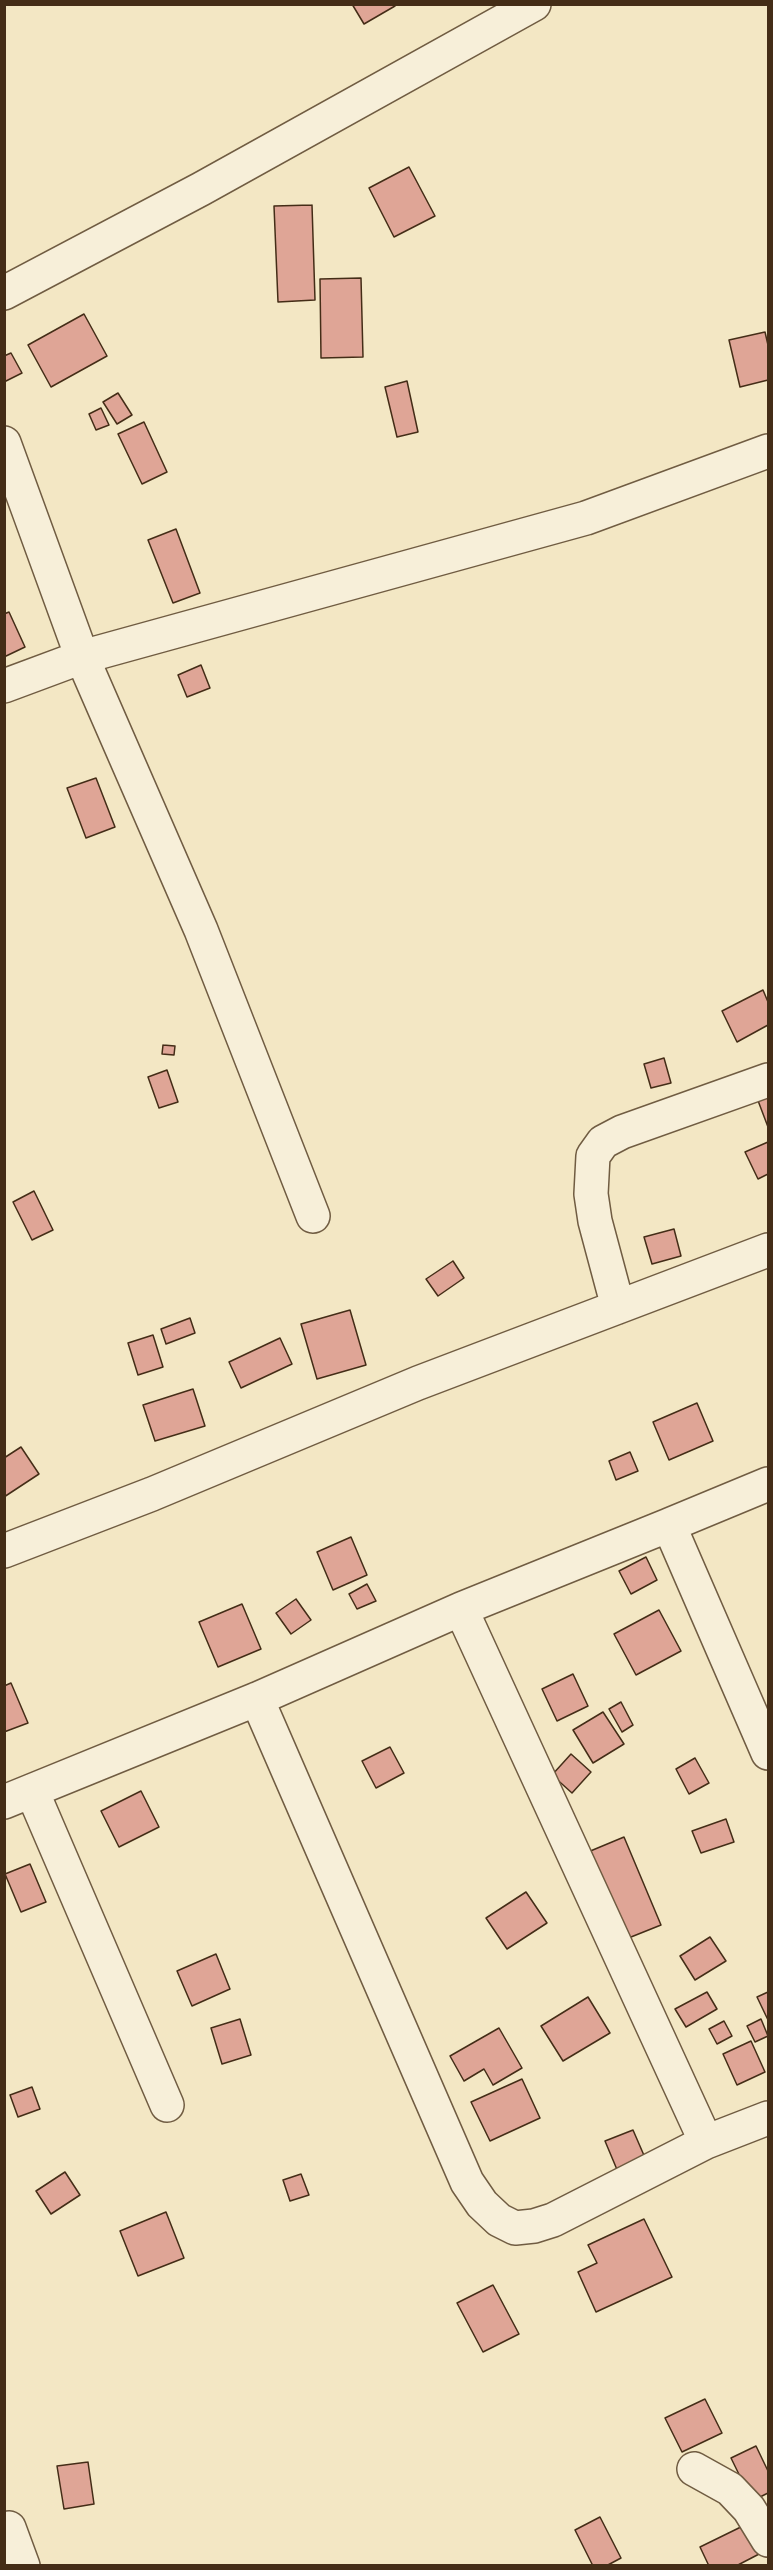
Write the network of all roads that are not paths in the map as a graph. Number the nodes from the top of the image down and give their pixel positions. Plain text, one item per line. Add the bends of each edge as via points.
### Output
1 (534, 4) edge
2 (4, 293) edge
3 (4, 443) edge
4 (768, 451) edge
5 (82, 657) junction
6 (4, 687) edge
7 (768, 1080) edge
8 (313, 1216) dead end
9 (768, 1250) edge
10 (618, 1307) junction
11 (768, 1484) edge
12 (669, 1525) junction
13 (4, 1551) edge
14 (461, 1609) junction
15 (257, 1698) junction
16 (768, 1753) edge
17 (18, 1796) edge
18 (167, 2105) dead end
19 (768, 2118) edge
20 (706, 2142) junction
21 (694, 2469) dead end
22 (9, 2528) dead end
23 (768, 2540) edge
24 (23, 2565) edge

1 - 2 street via 201,189
3 - 5 street
4 - 5 street via 586,518
5 - 6 street
5 - 8 street via 201,930
7 - 10 street via 622,1132 603,1142 593,1156 591,1194 595,1221
9 - 10 street
10 - 13 street via 418,1383
11 - 12 street
12 - 14 street
12 - 16 street
14 - 15 street
14 - 20 street
15 - 17 street
15 - 20 street via 467,2182 482,2204 515,2228 534,2226
17 - 18 street
19 - 20 street
21 - 23 street via 730,2489 749,2509
22 - 24 street

